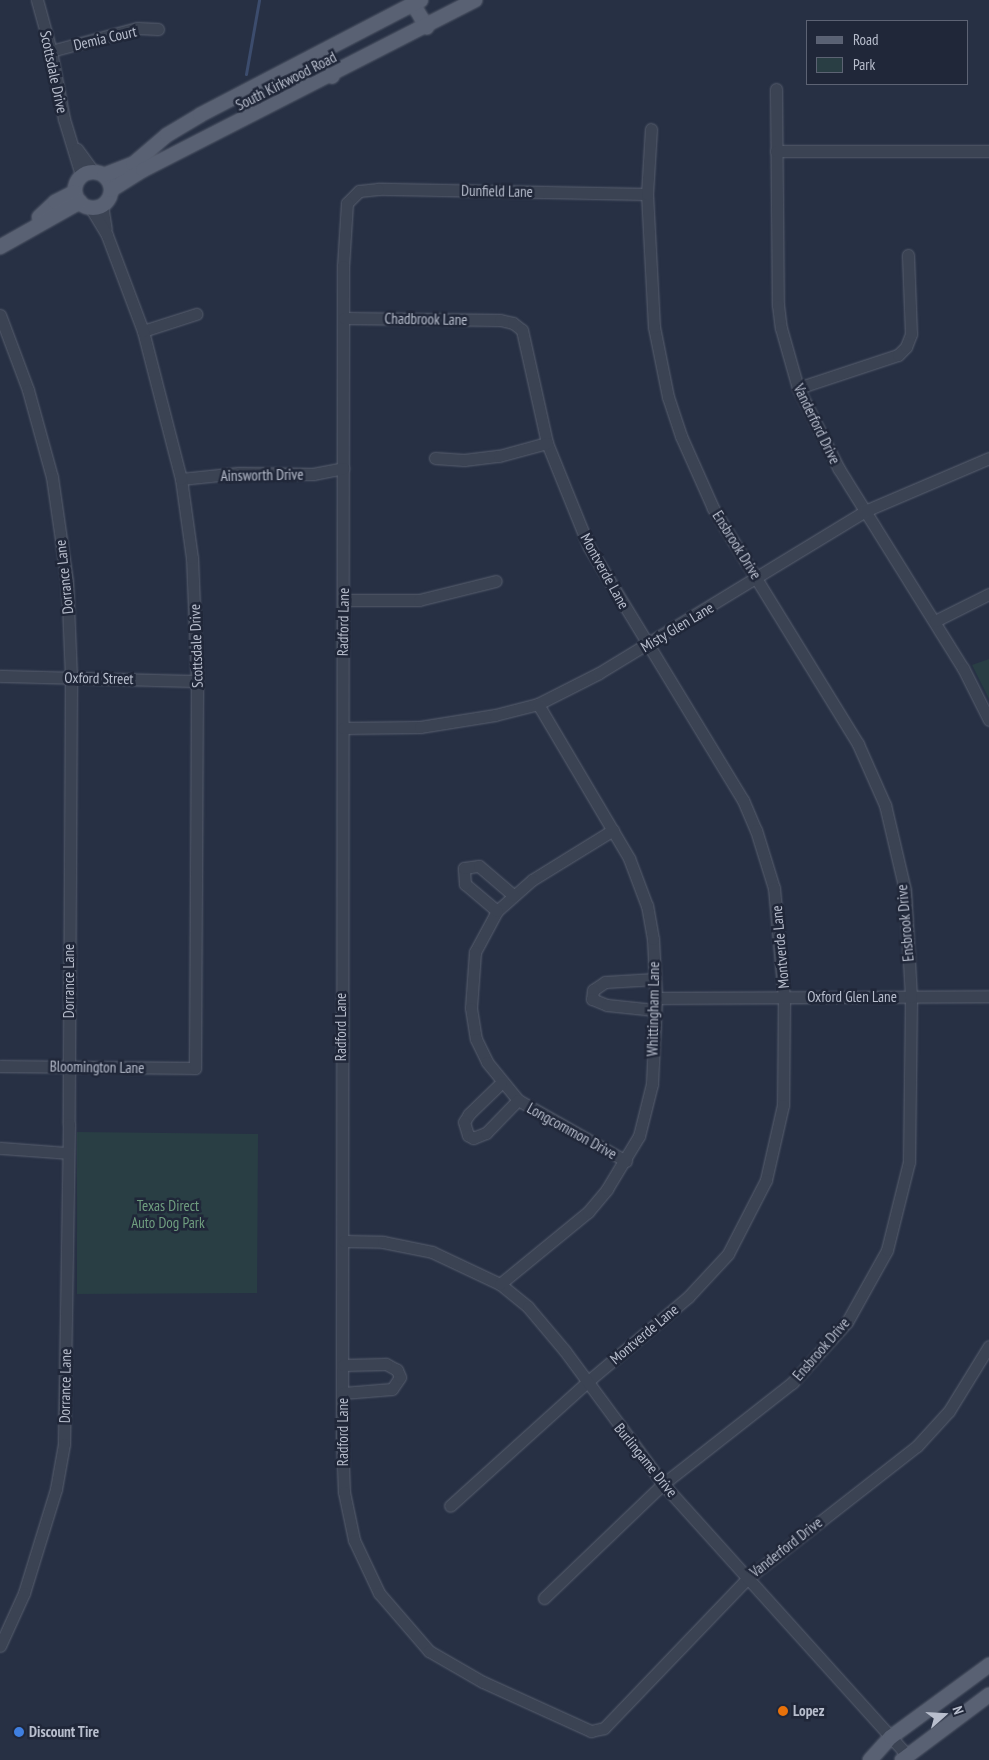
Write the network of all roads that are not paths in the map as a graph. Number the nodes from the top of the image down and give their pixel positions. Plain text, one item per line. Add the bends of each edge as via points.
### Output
1 (37, 0) edge
2 (475, 0) edge
3 (417, 2) edge
4 (427, 27) junction
5 (158, 29) dead end
6 (51, 51) junction
7 (323, 51) junction
8 (332, 76) junction
9 (776, 89) dead end
10 (200, 115) junction
11 (650, 129) dead end
12 (210, 138) junction
13 (776, 151) junction
14 (989, 151) edge
15 (93, 174) junction
16 (111, 190) junction
17 (647, 194) junction
18 (350, 198) joint
19 (87, 202) junction
20 (0, 236) edge
21 (0, 247) edge
22 (908, 255) dead end
23 (196, 314) dead end
24 (0, 316) edge
25 (344, 318) junction
26 (508, 322) joint
27 (143, 331) junction
28 (798, 388) junction
29 (547, 442) junction
30 (435, 458) dead end
31 (989, 458) edge
32 (343, 468) junction
33 (181, 479) junction
34 (865, 511) junction
35 (758, 578) junction
36 (496, 580) dead end
37 (989, 594) edge
38 (344, 600) junction
39 (935, 621) junction
40 (647, 645) junction
41 (0, 676) edge
42 (71, 678) junction
43 (197, 681) junction
44 (538, 704) junction
45 (989, 720) edge
46 (343, 728) junction
47 (613, 830) junction
48 (513, 895) junction
49 (496, 911) junction
50 (655, 979) junction
51 (784, 996) junction
52 (989, 996) edge
53 (911, 997) junction
54 (656, 998) junction
55 (655, 1010) junction
56 (0, 1066) edge
57 (68, 1066) junction
58 (194, 1068) joint
59 (501, 1083) junction
60 (518, 1100) junction
61 (0, 1148) edge
62 (68, 1153) junction
63 (626, 1161) junction
64 (344, 1241) junction
65 (500, 1284) junction
66 (989, 1346) edge
67 (343, 1364) junction
68 (984, 1364) edge
69 (586, 1383) junction
70 (343, 1393) junction
71 (663, 1484) junction
72 (450, 1506) dead end
73 (748, 1578) junction
74 (544, 1598) dead end
75 (0, 1646) edge
76 (988, 1667) edge
77 (989, 1696) edge
78 (591, 1730) joint
79 (891, 1737) junction
80 (905, 1757) edge
81 (870, 1760) edge

1 - 6 street, Scottsdale Drive
2 - 4 main road, South Kirkwood Road
3 - 4 main road
3 - 7 main road, South Kirkwood Road
4 - 8 main road, South Kirkwood Road
5 - 6 street, Demia Court via 137,28
6 - 15 street, Scottsdale Drive via 64,119 73,144
7 - 8 main road
7 - 10 main road, South Kirkwood Road
8 - 12 main road, South Kirkwood Road
9 - 13 street, Vanderford Drive
10 - 12 main road
10 - 15 main road, South Kirkwood Road via 168,135 133,164
11 - 17 street, Ensbrook Drive
12 - 16 main road, South Kirkwood Road via 143,170
13 - 14 street
13 - 28 street, Vanderford Drive via 778,305 782,336
15 - 16 main road
15 - 19 main road
16 - 19 main road
17 - 18 street, Dunfield Lane via 378,189 359,191
17 - 35 street, Ensbrook Drive via 654,327 668,398 713,508
18 - 25 street, Radford Lane via 345,211
19 - 20 main road via 55,202 48,211 29,223
19 - 21 main road
19 - 27 street, Scottsdale Drive via 107,235
22 - 28 street via 910,334 906,347 898,355
23 - 27 street
24 - 42 street, Dorrance Lane via 28,390 52,477 67,581
25 - 26 street, Chadbrook Lane
25 - 32 street, Radford Lane
26 - 29 street, Montverde Lane via 522,330
27 - 33 street, Scottsdale Drive
28 - 34 street, Vanderford Drive via 817,430
29 - 30 street via 499,456 464,460
29 - 40 street, Montverde Lane via 589,547
31 - 34 street, Misty Glen Lane
32 - 33 street, Ainsworth Drive via 313,474 238,473
32 - 38 street, Radford Lane
33 - 43 street, Scottsdale Drive via 192,558
34 - 35 street, Misty Glen Lane
34 - 39 street, Vanderford Drive
35 - 40 street, Misty Glen Lane
35 - 53 street, Ensbrook Drive via 858,744 885,805 905,890
36 - 38 street via 419,600
37 - 39 street
38 - 46 street, Radford Lane
39 - 45 street, Vanderford Drive via 965,670
40 - 44 street, Misty Glen Lane
40 - 51 street, Montverde Lane via 743,800 756,830 774,888
41 - 42 street, Oxford Street
42 - 43 street, Oxford Street
42 - 57 street, Dorrance Lane
43 - 58 street, Scottsdale Drive
44 - 46 street, Misty Glen Lane via 495,715 420,727
44 - 47 street, Whittingham Lane
46 - 64 street, Radford Lane via 341,1095
47 - 48 street, Longcommon Drive
47 - 50 street, Whittingham Lane via 629,858 647,906
48 - 49 street, Longcommon Drive
48 - 49 street via 479,866 464,868 465,884
49 - 59 street, Longcommon Drive via 475,952 471,1008 476,1039
50 - 54 street, Whittingham Lane
50 - 55 street via 605,982 593,990 592,999 607,1005
51 - 53 street, Oxford Glen Lane
51 - 54 street, Oxford Glen Lane
51 - 69 street, Montverde Lane via 781,1114 766,1180 728,1254 688,1297
52 - 53 street, Oxford Glen Lane
53 - 71 street, Ensbrook Drive via 909,1162 886,1250 847,1322 792,1383
54 - 55 street, Whittingham Lane
55 - 63 street, Whittingham Lane via 652,1084 639,1136
56 - 57 street, Bloomington Lane
57 - 58 street, Bloomington Lane
57 - 62 street, Dorrance Lane
59 - 60 street, Longcommon Drive
59 - 60 street, Longcommon Drive via 469,1114 464,1122 468,1135 474,1138 486,1133
60 - 63 street, Longcommon Drive
61 - 62 street
62 - 75 street, Dorrance Lane via 64,1444 56,1489 24,1593
63 - 65 street, Whittingham Lane via 588,1212
64 - 65 street, Burlingame Drive via 383,1242 432,1252
64 - 67 street, Radford Lane
65 - 69 street, Burlingame Drive via 546,1327
66 - 68 street, Vanderford Drive
67 - 70 street, Radford Lane
67 - 70 street via 386,1364 397,1370 400,1377 392,1389
68 - 73 street, Vanderford Drive via 949,1411 917,1446
69 - 71 street, Burlingame Drive
69 - 72 street, Montverde Lane
70 - 78 street, Radford Lane via 344,1492 354,1540 379,1593 429,1651 483,1682
71 - 73 street, Burlingame Drive
71 - 74 street, Ensbrook Drive
73 - 78 street, Vanderford Drive via 686,1638 615,1719 604,1728
73 - 79 street, Burlingame Drive
76 - 79 main road
77 - 80 main road
79 - 80 street, Burlingame Drive
79 - 81 main road

